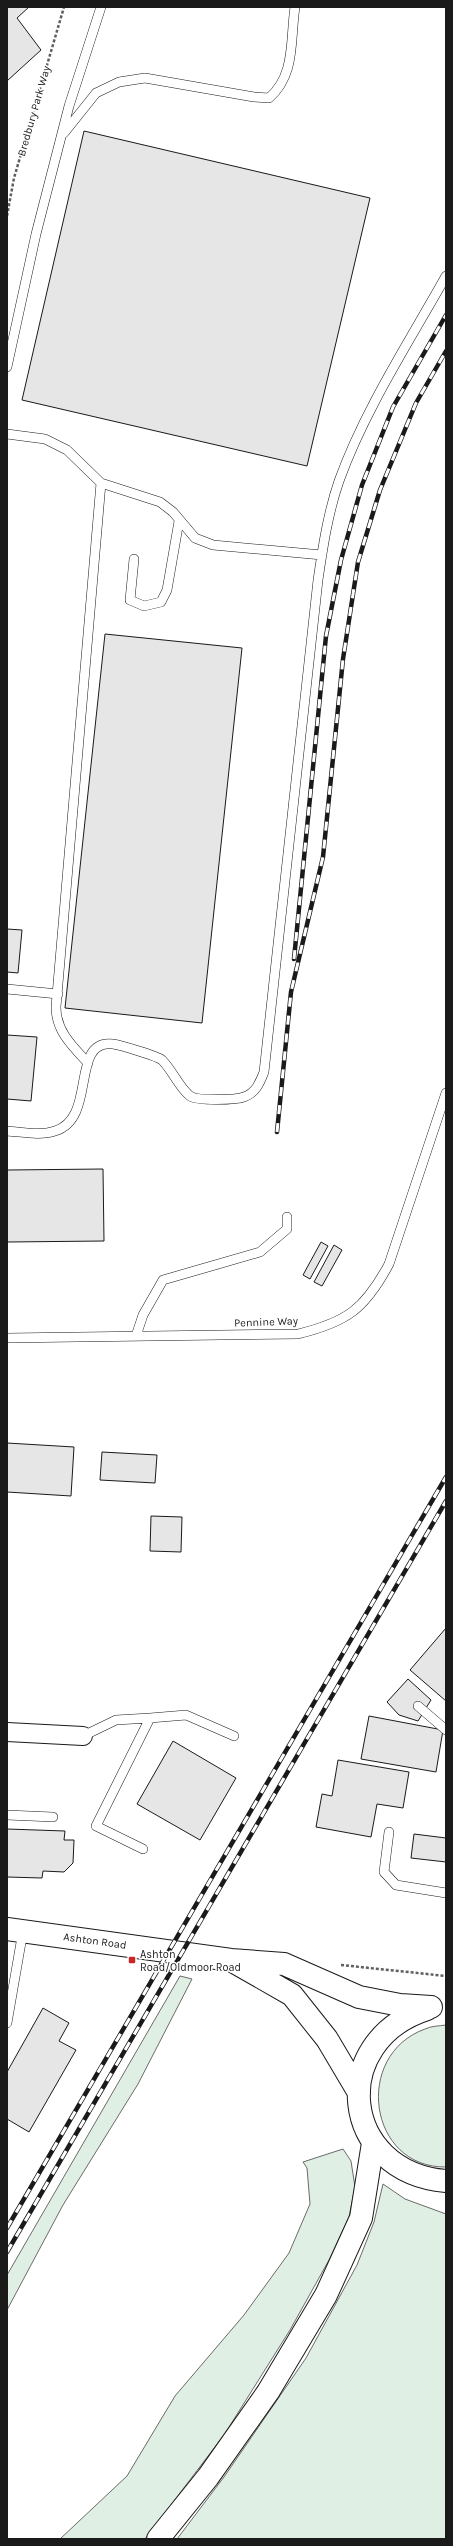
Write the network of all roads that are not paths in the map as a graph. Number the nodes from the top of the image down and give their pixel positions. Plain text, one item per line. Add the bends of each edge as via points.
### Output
1 (101, 7) edge
2 (295, 7) edge
3 (62, 135) junction
4 (446, 276) edge
5 (7, 367) edge
6 (7, 434) edge
7 (101, 483) junction
8 (179, 521) junction
9 (322, 555) junction
10 (134, 559) dead end
11 (7, 989) edge
12 (58, 994) junction
13 (88, 1063) junction
14 (446, 1093) edge
15 (7, 1131) edge
16 (287, 1217) dead end
17 (136, 1336) junction
18 (7, 1338) edge
19 (418, 1706) dead end
20 (150, 1718) junction
21 (446, 1730) edge
22 (7, 1732) edge
23 (83, 1736) joint
24 (234, 1736) dead end
25 (7, 1815) edge
26 (53, 1817) dead end
27 (390, 1832) dead end
28 (143, 1849) dead end
29 (446, 1893) edge
30 (15, 1930) edge
31 (231, 1960) junction
32 (439, 2007) edge
33 (7, 2023) edge
34 (359, 2094) junction
35 (373, 2142) junction
36 (436, 2180) edge
37 (446, 2188) edge
38 (158, 2539) edge

1 - 3 lane
2 - 3 lane via 286,78 280,89 269,98 145,78 119,82 96,93
3 - 5 lane via 36,234
4 - 9 lane via 353,448 329,514
6 - 7 lane via 45,439 67,450
7 - 8 lane via 160,502 173,512
7 - 12 lane
8 - 9 lane via 195,538 212,545
8 - 10 lane via 167,590 161,602 144,606 130,600
9 - 13 lane via 264,1072 257,1088 244,1097 192,1097 178,1084 161,1060 112,1044 98,1047 90,1054
11 - 12 lane
12 - 13 lane via 56,1016 61,1029
13 - 15 lane via 80,1106 71,1122 56,1131
14 - 17 lane, Pennine Way via 389,1264 376,1288 355,1311 328,1327 298,1334
16 - 17 lane via 287,1229 260,1252 163,1280
17 - 18 lane, Pennine Way
19 - 21 lane
20 - 23 lane via 116,1720
20 - 24 lane via 186,1716
20 - 28 lane via 96,1826
22 - 23 street
25 - 26 lane
27 - 29 lane via 384,1872 396,1885
30 - 31 highway, Ashton Road
30 - 33 lane
31 - 32 highway, Ashton Road via 284,1964 360,1997 400,2005
31 - 34 highway, Ashton Road via 292,1995 327,2039
32 - 34 highway via 408,2015 388,2028 372,2047 362,2069
34 - 35 highway via 362,2119
35 - 36 highway via 387,2159 405,2171
35 - 38 highway via 361,2218 326,2295 268,2392 208,2477
36 - 37 highway

